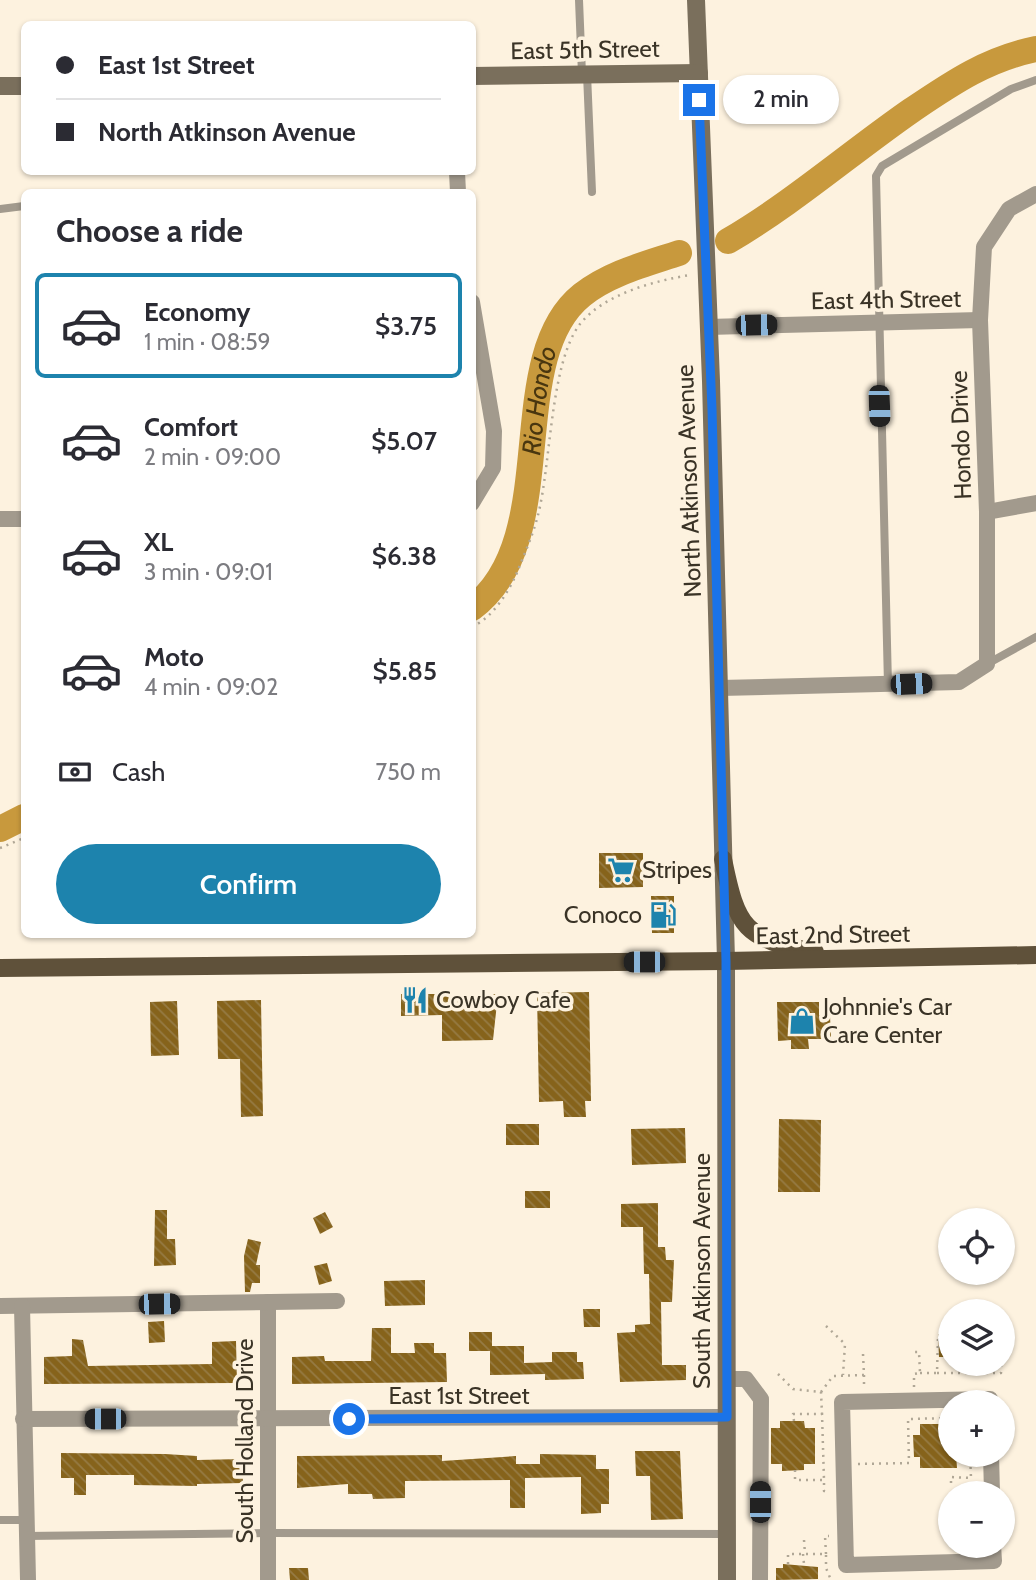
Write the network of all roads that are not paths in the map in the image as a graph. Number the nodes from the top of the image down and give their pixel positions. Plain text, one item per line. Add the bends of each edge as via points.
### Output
1 (579, 0) edge
2 (696, 0) edge
3 (699, 73) junction
4 (585, 74) junction
5 (476, 76) edge
6 (1036, 80) edge
7 (0, 86) edge
8 (21, 86) edge
9 (592, 192) dead end
10 (1036, 194) edge
11 (21, 206) edge
12 (0, 209) edge
13 (980, 320) junction
14 (877, 323) junction
15 (476, 325) edge
16 (708, 327) junction
17 (476, 497) edge
18 (1036, 503) edge
19 (987, 512) junction
20 (0, 519) edge
21 (21, 519) edge
22 (1036, 637) edge
23 (987, 664) junction
24 (888, 685) junction
25 (720, 688) junction
26 (723, 859) junction
27 (1036, 955) edge
28 (856, 959) junction
29 (726, 961) junction
30 (0, 968) edge
31 (337, 1301) dead end
32 (268, 1303) junction
33 (0, 1306) edge
34 (22, 1306) junction
35 (727, 1379) junction
36 (938, 1400) edge
37 (727, 1417) junction
38 (23, 1419) junction
39 (268, 1419) junction
40 (0, 1520) edge
41 (26, 1528) junction
42 (268, 1533) junction
43 (727, 1534) junction
44 (993, 1558) edge
45 (925, 1563) junction
46 (28, 1580) edge
47 (268, 1580) edge
48 (727, 1580) edge
49 (760, 1580) edge
50 (925, 1580) edge

1 - 4 lane
2 - 3 main road, North Atkinson Avenue
3 - 4 main road, East 5th Street
3 - 16 main road, North Atkinson Avenue
4 - 5 main road, East 5th Street
4 - 9 lane
6 - 14 lane via 1011,89 882,166 876,176
7 - 8 main road
10 - 13 street, Hondo Drive via 1009,209 984,247
11 - 12 lane
13 - 14 street, East 4th Street
13 - 19 street, Hondo Drive
14 - 16 street, East 4th Street
14 - 24 lane
15 - 17 street via 494,431 494,468
16 - 25 main road, North Atkinson Avenue
18 - 19 street
19 - 23 street, Hondo Drive
20 - 21 street
22 - 23 lane
23 - 24 street via 959,682
24 - 25 street
25 - 26 main road, North Atkinson Avenue
26 - 28 main road via 734,907 757,935 788,947
26 - 29 main road, North Atkinson Avenue
27 - 28 main road, East 2nd Street
28 - 29 main road, East 2nd Street
29 - 30 main road, East 2nd Street
29 - 35 main road, South Atkinson Avenue
31 - 32 street
32 - 34 street
32 - 39 street, South Holland Drive
33 - 34 street
34 - 38 street
35 - 37 main road, South Atkinson Avenue
35 - 49 street via 746,1378 761,1399
36 - 45 street via 842,1402 846,1565
37 - 39 street, East 1st Street
37 - 43 main road, South Atkinson Avenue
38 - 39 street, East 1st Street
38 - 41 street
39 - 42 street, South Holland Drive
40 - 41 lane
41 - 42 lane
41 - 46 street
42 - 43 lane
42 - 47 street, South Holland Drive
43 - 48 main road, South Atkinson Avenue
44 - 45 street
45 - 50 street

